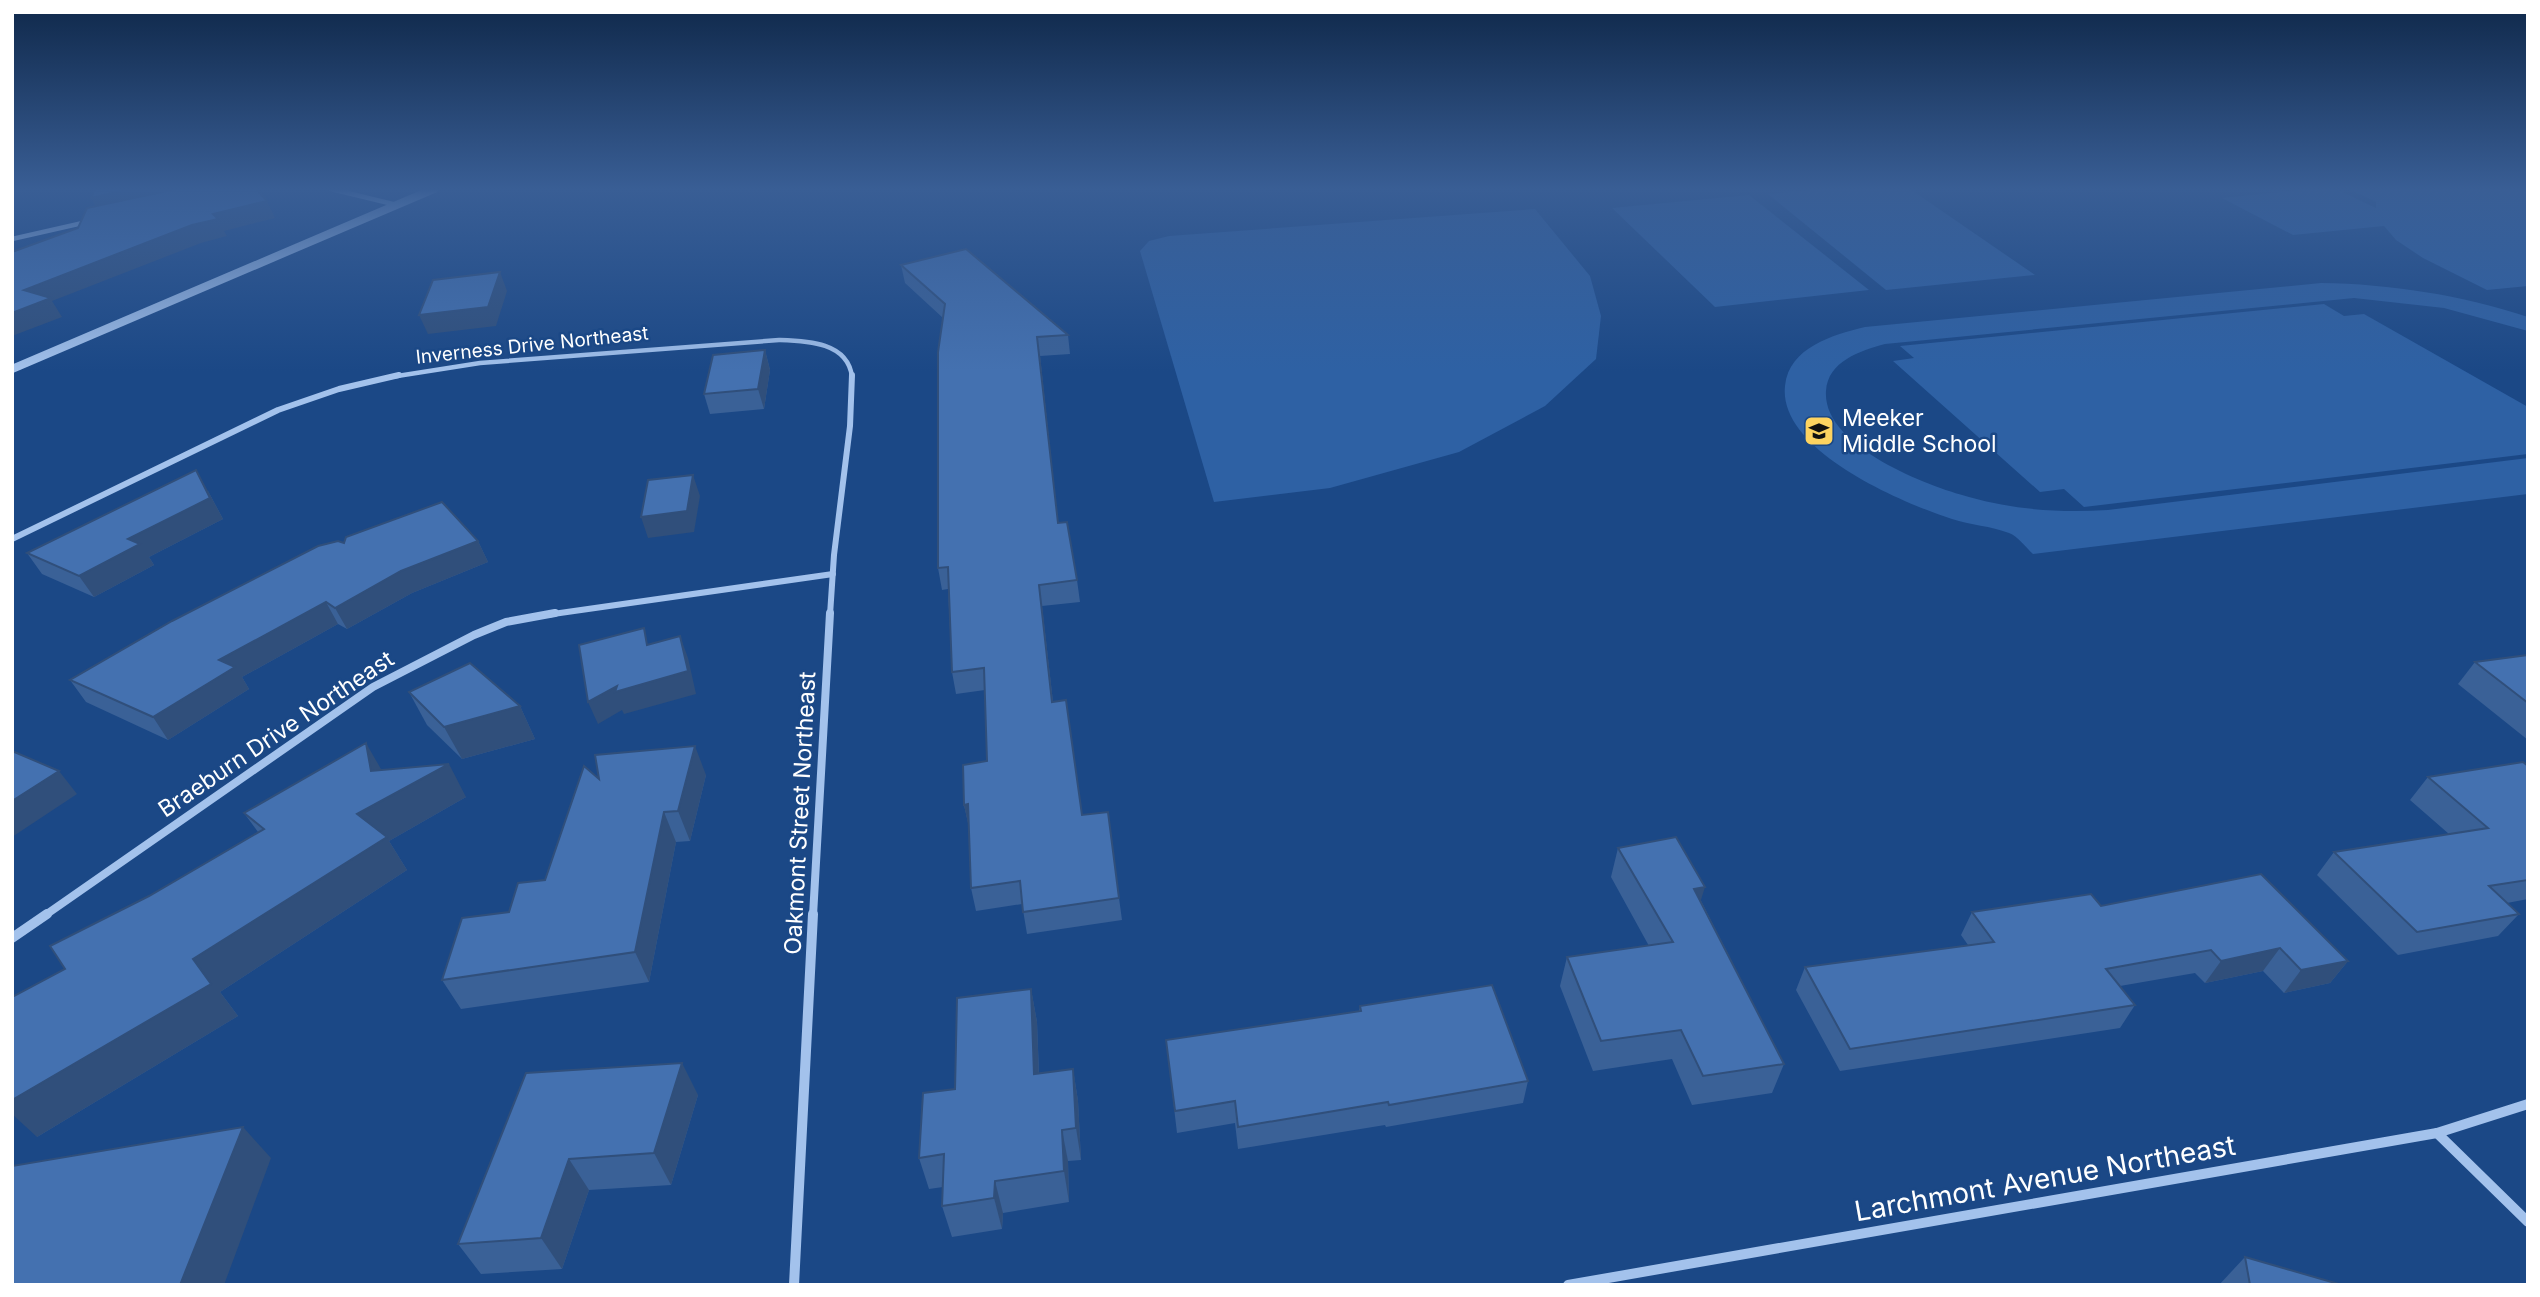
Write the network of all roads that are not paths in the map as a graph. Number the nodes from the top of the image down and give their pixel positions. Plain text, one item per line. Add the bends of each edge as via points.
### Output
1 (292, 250) edge
2 (835, 351) joint
3 (12, 369) edge
4 (12, 539) edge
5 (832, 574) junction
6 (12, 938) edge
7 (2528, 1104) edge
8 (2437, 1133) junction
9 (2528, 1222) edge
10 (794, 1285) edge
11 (1568, 1285) edge

1 - 3 street
2 - 4 street, Inverness Drive Northeast via 799,340 779,340 565,355 429,370 339,389 278,410
2 - 5 street, Oakmont Street Northeast via 850,366 852,380
5 - 6 street, Braeburn Drive Northeast via 570,610 506,622 474,635 373,687
5 - 10 street, Oakmont Street Northeast
7 - 8 street, Larchmont Avenue Northeast
8 - 9 street
8 - 11 street, Larchmont Avenue Northeast

